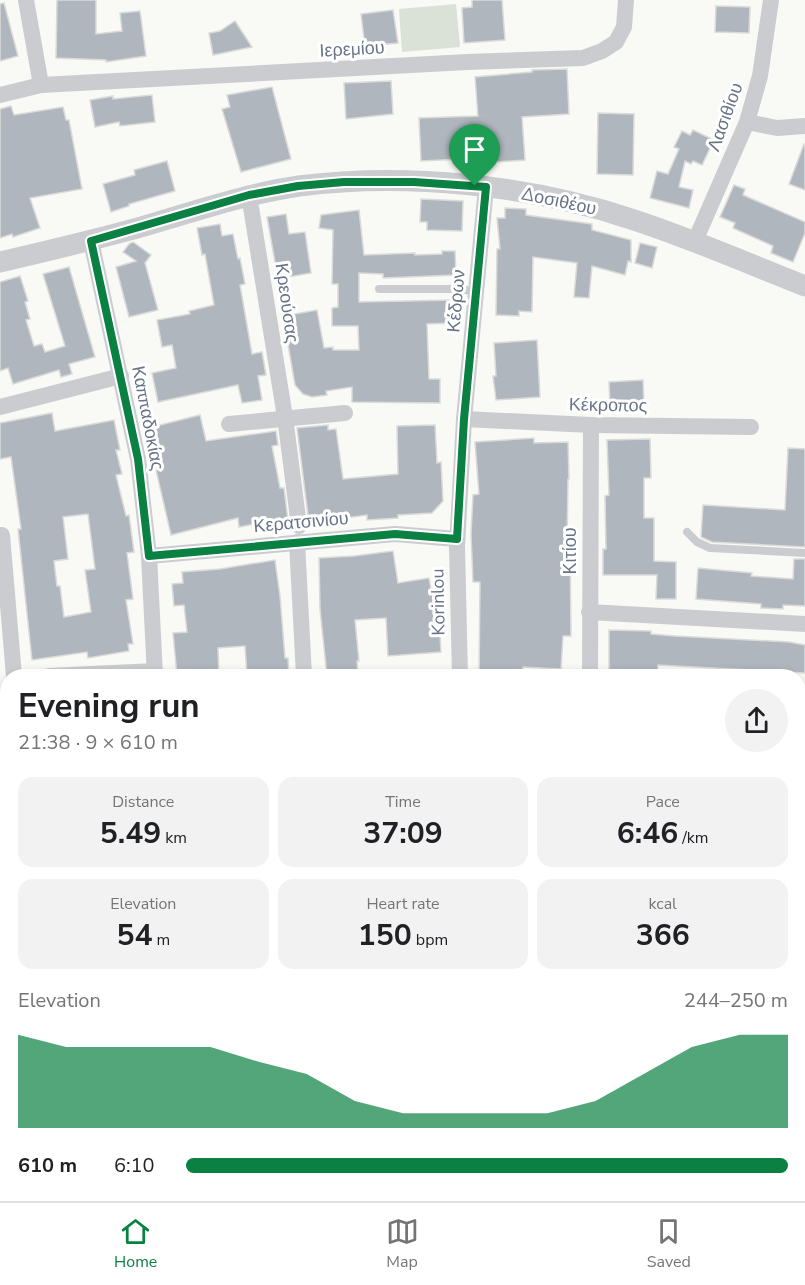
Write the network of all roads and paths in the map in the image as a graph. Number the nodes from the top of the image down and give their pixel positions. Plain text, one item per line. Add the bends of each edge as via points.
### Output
1 (26, 0) edge
2 (626, 0) edge
3 (771, 0) edge
4 (41, 86) junction
5 (0, 95) edge
6 (747, 123) junction
7 (805, 126) edge
8 (486, 187) junction
9 (249, 195) junction
10 (91, 241) junction
11 (695, 241) junction
12 (0, 262) edge
13 (805, 286) edge
14 (379, 289) dead end
15 (477, 292) junction
16 (121, 376) junction
17 (0, 406) edge
18 (345, 413) dead end
19 (285, 417) junction
20 (464, 419) junction
21 (229, 424) dead end
22 (591, 425) junction
23 (751, 427) dead end
24 (687, 532) dead end
25 (298, 534) junction
26 (2, 535) dead end
27 (457, 539) junction
28 (805, 553) edge
29 (149, 556) junction
30 (589, 612) junction
31 (805, 624) edge
32 (13, 669) edge
33 (155, 669) edge
34 (304, 669) edge
35 (460, 669) edge
36 (590, 669) edge

1 - 4 street
2 - 4 street, Ιερεμίου via 624,27 616,42 583,58
3 - 6 street, Λασιθίου via 760,76
4 - 5 street, Ιερεμίου
6 - 7 street via 777,128
6 - 11 street, Λασιθίου
8 - 9 street, Δοσιθέου via 344,182
8 - 11 street, Δοσιθέου via 591,207
8 - 15 street, Κέδρων
9 - 10 street, Δοσιθέου
9 - 19 street, Κρεούσας
10 - 12 street, Δοσιθέου
10 - 16 street, Καππαδοκίας
11 - 13 street, Δοσιθέου
14 - 15 lane
15 - 20 street, Κέδρων
16 - 17 street
16 - 29 street, Καππαδοκίας via 138,459
18 - 19 street
19 - 21 street
19 - 25 street, Κρεούσας
20 - 22 street, Κέκροπος
20 - 27 street, Korinlou
22 - 23 street, Κέκροπος
22 - 30 street, Κιτίου
24 - 28 lane via 710,548
25 - 27 street, Κερατσινίου via 395,534
25 - 29 street, Κερατσινίου
25 - 34 street, Κρεούσας
26 - 32 street
27 - 35 street, Korinlou
29 - 33 street, Καππαδοκίας
30 - 31 street
30 - 36 street, Κιτίου

